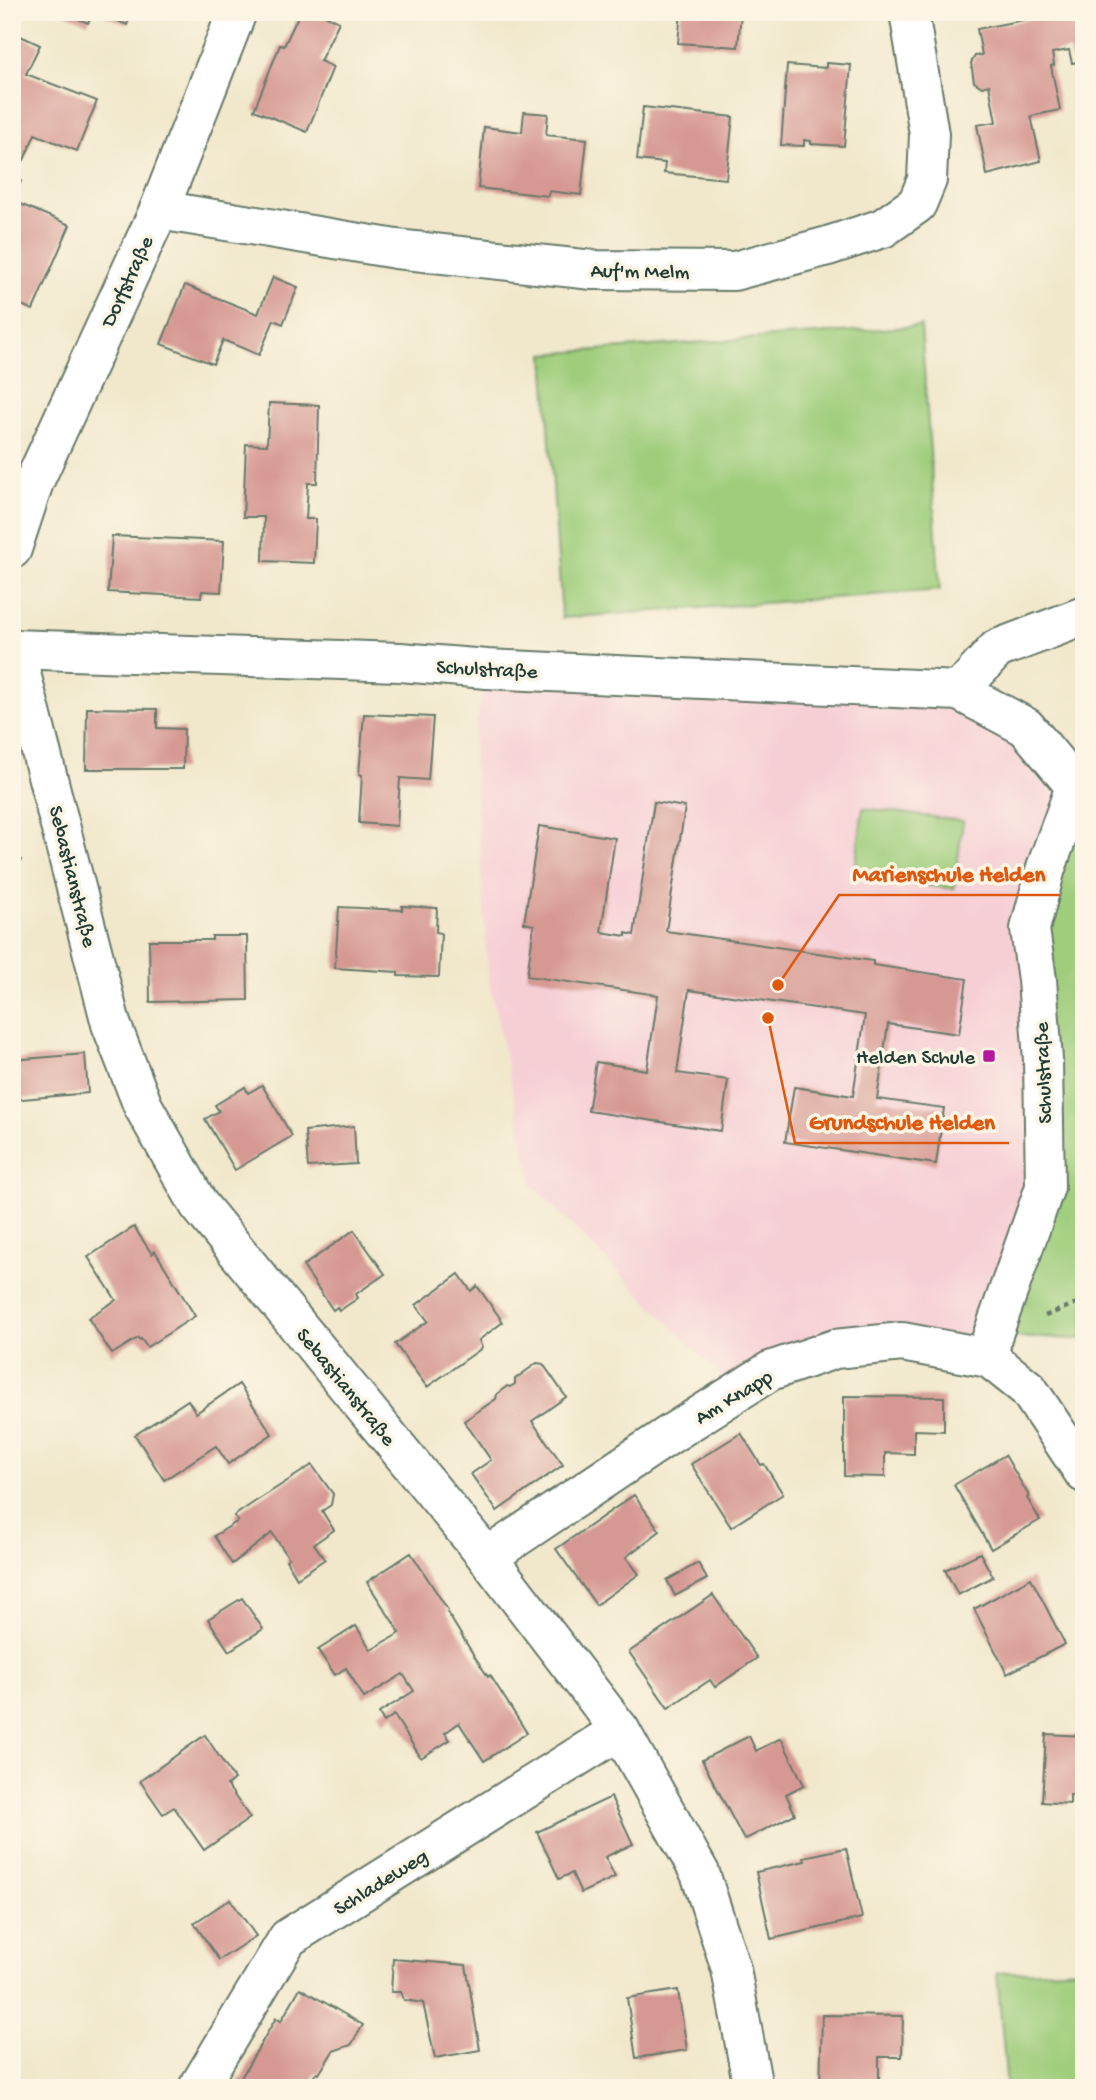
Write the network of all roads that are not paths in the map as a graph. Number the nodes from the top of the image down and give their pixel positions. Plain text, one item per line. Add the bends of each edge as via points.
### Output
1 (237, 12) edge
2 (909, 12) edge
3 (159, 210) junction
4 (23, 479) edge
5 (12, 549) edge
6 (1084, 616) edge
7 (14, 650) edge
8 (959, 691) junction
9 (1080, 792) edge
10 (989, 1358) junction
11 (1084, 1473) edge
12 (487, 1557) junction
13 (620, 1730) junction
14 (198, 2088) edge
15 (753, 2088) edge

1 - 3 street, Dorfstraße
2 - 3 street, Auf'm Melm via 929,134 926,180 917,204 883,228 734,271 593,270 396,249
3 - 4 street, Dorfstraße
4 - 5 street, Dorfstraße
6 - 8 street via 997,649
7 - 8 street, Schulstraße via 386,662
7 - 12 street, Sebastianstraße via 111,1024 143,1106 199,1205
8 - 9 street, Schulstraße via 1026,727
9 - 10 street, Schulstraße via 1046,868 1030,929 1043,1060 1045,1187 992,1337
10 - 11 street, Am Knapp via 1028,1388
10 - 12 street, Am Knapp via 902,1342 835,1349 770,1371
12 - 13 street, Sebastianstraße
13 - 14 street, Schladeweg via 288,1938
13 - 15 street, Sebastianstraße via 700,1873 731,1969

